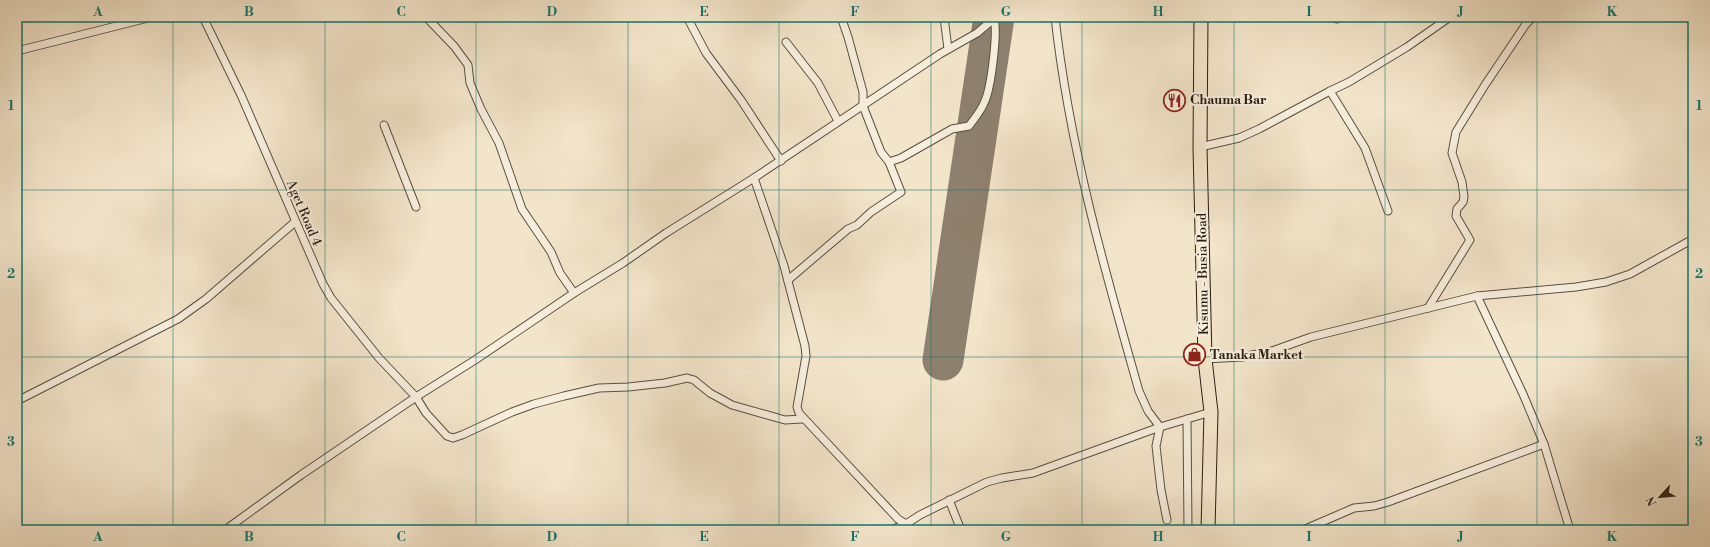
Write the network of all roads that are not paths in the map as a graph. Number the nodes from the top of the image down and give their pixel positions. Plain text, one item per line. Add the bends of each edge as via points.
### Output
1 (152, 17) edge
2 (203, 17) edge
3 (426, 17) edge
4 (687, 17) edge
5 (841, 17) edge
6 (944, 17) edge
7 (1055, 17) edge
8 (1200, 17) edge
9 (1450, 17) edge
10 (1533, 17) edge
11 (995, 18) edge
12 (786, 42) dead end
13 (948, 49) junction
14 (17, 51) edge
15 (1330, 91) junction
16 (863, 106) junction
17 (838, 121) junction
18 (384, 124) dead end
19 (1200, 147) junction
20 (781, 161) junction
21 (889, 162) junction
22 (754, 178) junction
23 (416, 207) dead end
24 (1388, 211) dead end
25 (295, 222) junction
26 (1692, 240) edge
27 (1693, 250) edge
28 (788, 280) junction
29 (574, 293) junction
30 (1477, 296) junction
31 (1428, 308) junction
32 (1205, 360) junction
33 (416, 397) junction
34 (17, 401) edge
35 (1211, 412) junction
36 (802, 419) junction
37 (1187, 419) junction
38 (1160, 427) junction
39 (1544, 444) junction
40 (949, 500) junction
41 (1167, 520) dead end
42 (906, 527) edge
43 (225, 530) edge
44 (890, 530) edge
45 (961, 530) edge
46 (1188, 530) edge
47 (1208, 530) edge
48 (1303, 530) edge
49 (1570, 530) edge

1 - 14 street
2 - 25 street, Aget Road 4 via 241,95
3 - 29 street via 468,65 470,83 498,143 522,209 551,252 560,273
4 - 20 street via 706,54 741,100
5 - 16 street via 863,92
6 - 13 street
7 - 38 street via 1060,64 1091,218 1139,391 1148,411
8 - 19 highway, Kisumu - Busia Road
9 - 15 street via 1400,51
10 - 31 street via 1484,86 1456,132 1452,153 1462,182 1464,197 1456,209 1456,216 1470,240
11 - 13 street via 977,33
11 - 21 street via 994,46 985,102 968,126 952,129 901,158
12 - 17 street via 818,83
13 - 16 street
15 - 19 street via 1246,135
15 - 24 street via 1365,148
16 - 17 street
16 - 21 street via 881,152
17 - 20 street
18 - 23 street
19 - 32 highway, Kisumu - Busia Road
20 - 22 street
21 - 28 street via 902,192 848,229
22 - 28 street
22 - 29 street
25 - 33 street, Aget Road 4 via 314,267 331,298
25 - 34 street via 206,299 178,319
26 - 27 street
26 - 30 street via 1630,274 1606,282
28 - 36 street via 805,346 806,356 796,407
29 - 33 street
30 - 31 street
30 - 39 street
31 - 32 street via 1311,337 1272,351
32 - 35 highway, Kisumu - Busia Road
33 - 36 street, Aget Road 4 via 441,431 453,438 512,412 564,396 600,388 665,383 687,378 732,405 785,420
33 - 43 street
35 - 37 street
35 - 47 highway, Kisumu - Busia Road
36 - 42 street
37 - 38 street
37 - 46 street
38 - 40 street via 1033,473 987,482
38 - 41 street via 1156,446
39 - 48 street via 1388,502 1348,511
39 - 49 street
40 - 42 street via 920,515
40 - 45 street
42 - 44 street

